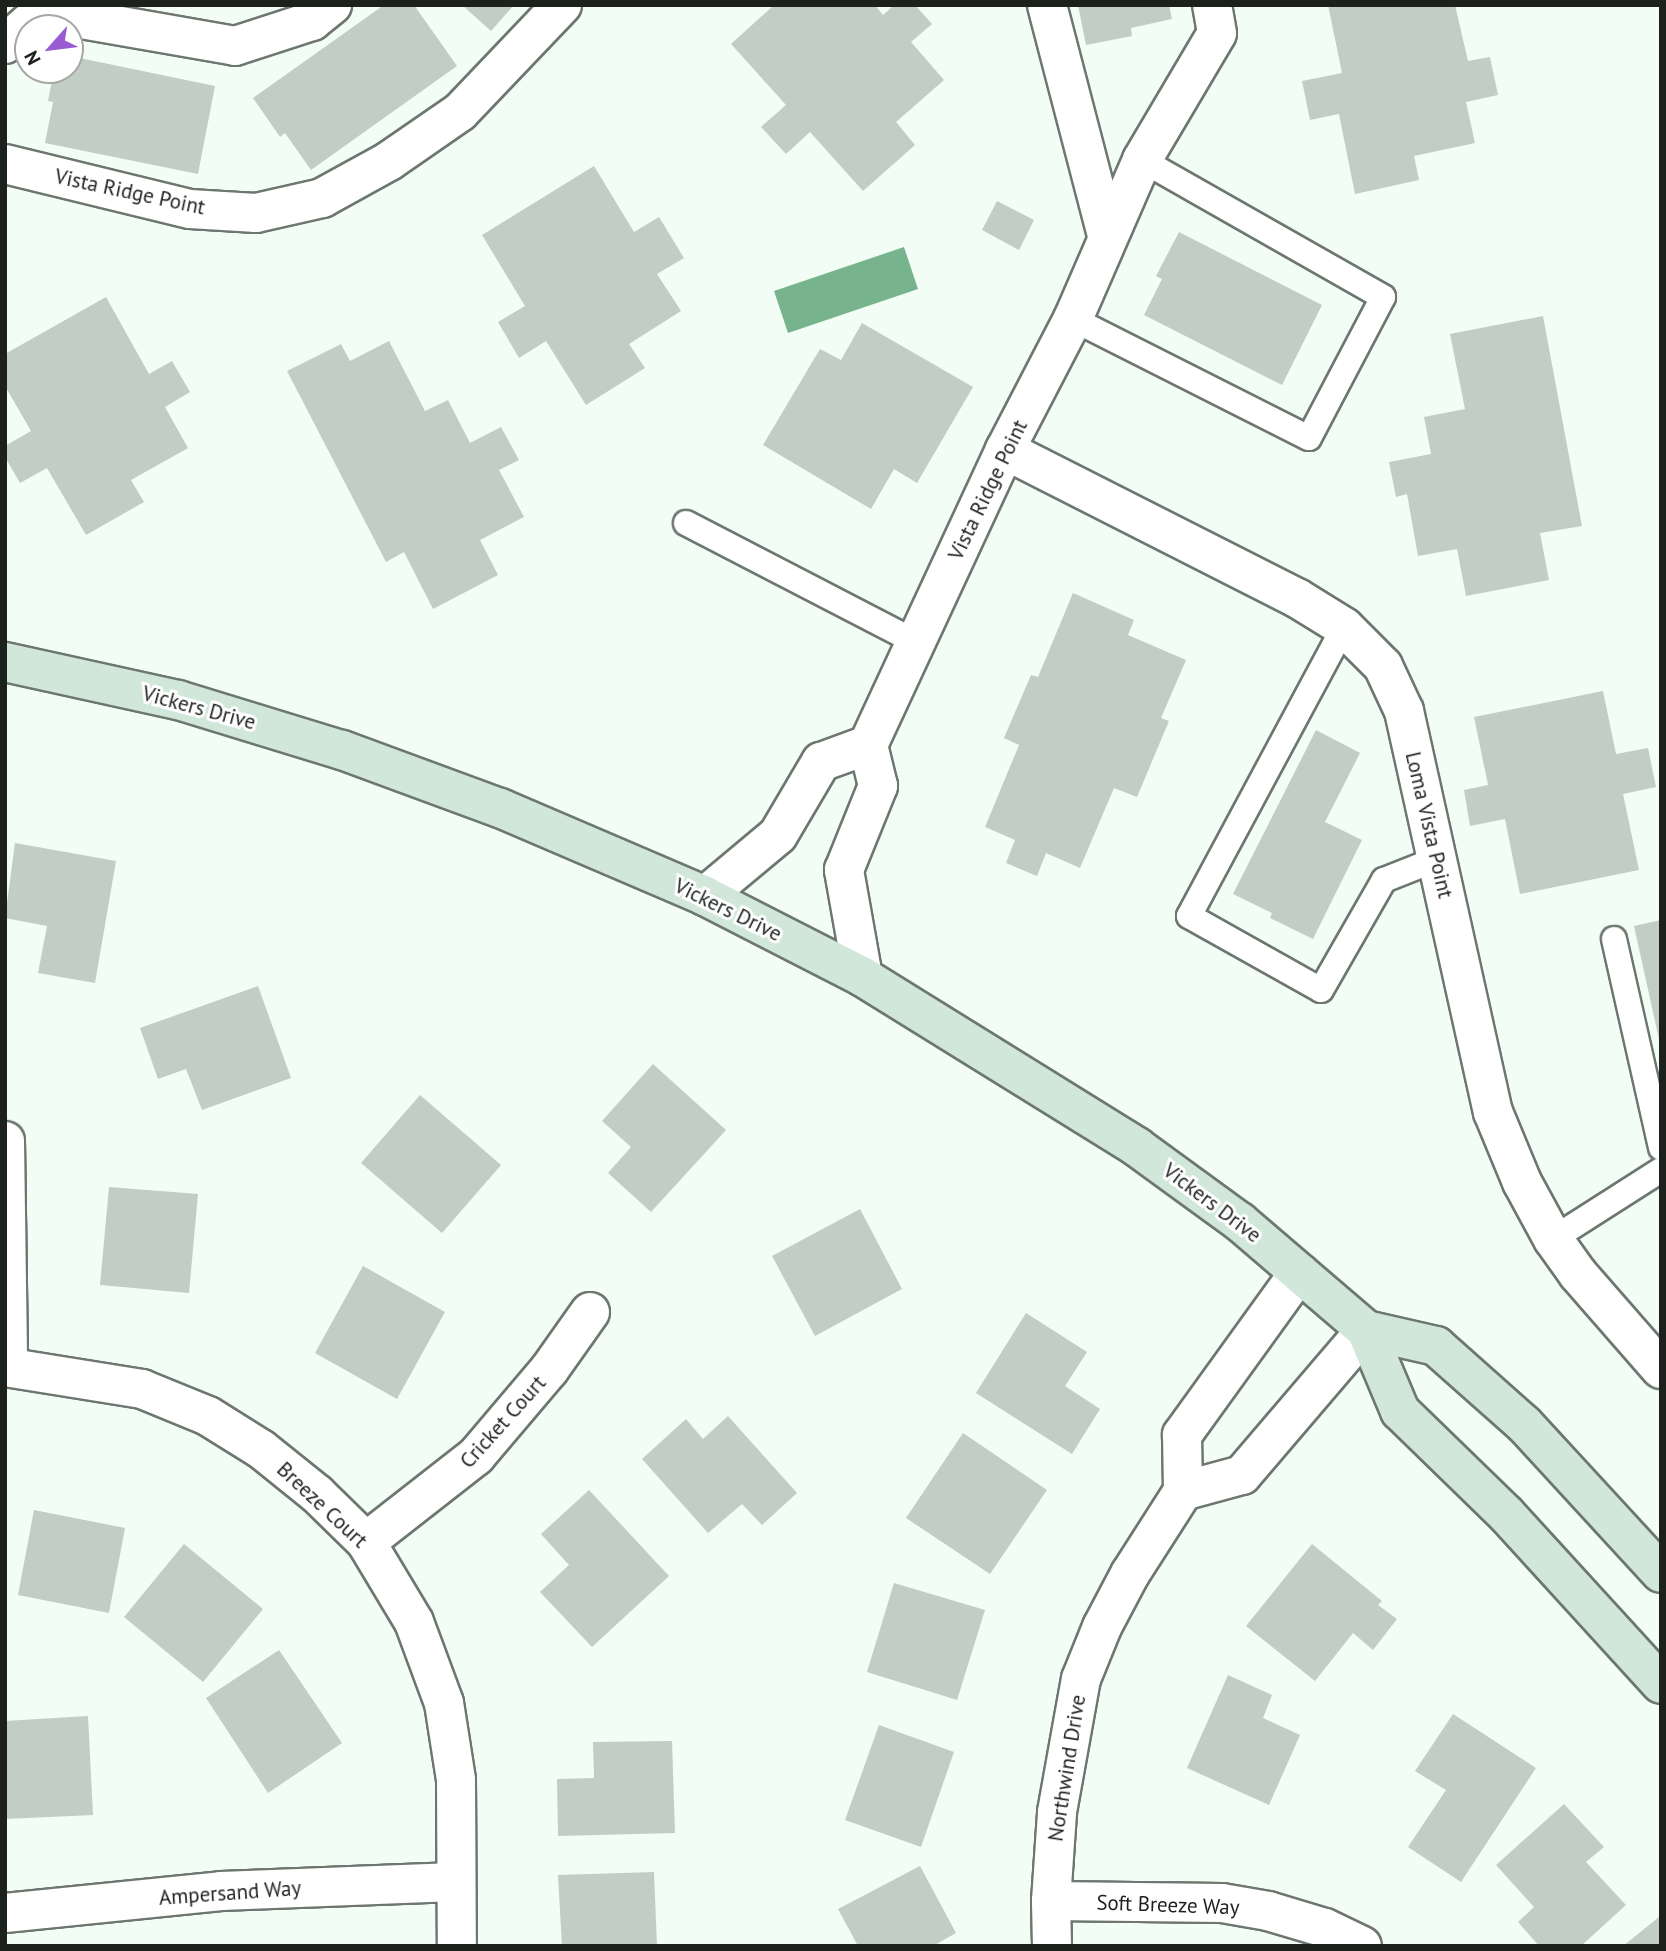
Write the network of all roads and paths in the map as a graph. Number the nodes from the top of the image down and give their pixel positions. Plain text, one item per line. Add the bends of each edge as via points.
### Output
1 (332, 5) edge
2 (562, 5) edge
3 (1047, 5) edge
4 (1212, 5) edge
5 (5, 44) edge
6 (1142, 160) junction
7 (5, 164) edge
8 (1107, 235) junction
9 (1073, 319) junction
10 (1006, 450) junction
11 (686, 523) dead end
12 (1343, 627) junction
13 (916, 642) junction
14 (5, 662) edge
15 (868, 745) junction
16 (1437, 859) junction
17 (705, 896) junction
18 (1614, 939) dead end
19 (863, 977) junction
20 (5, 1141) edge
21 (1661, 1148) edge
22 (1661, 1170) edge
23 (1553, 1239) junction
24 (1299, 1273) junction
25 (590, 1312) dead end
26 (1366, 1330) junction
27 (7, 1367) edge
28 (1661, 1369) edge
29 (1183, 1491) junction
30 (366, 1542) junction
31 (1661, 1573) edge
32 (1661, 1685) edge
33 (456, 1882) junction
34 (1051, 1901) junction
35 (5, 1913) edge
36 (457, 1946) edge
37 (1052, 1946) edge
38 (1362, 1946) edge

1 - 5 street via 312,21 234,46 41,12
2 - 7 street, Vista Ridge Point via 460,112 322,198 256,213 190,209
3 - 8 street
4 - 6 street, Vista Ridge Point via 1217,33
6 - 8 street, Vista Ridge Point
6 - 9 lane via 1383,297 1309,438
8 - 9 street, Vista Ridge Point
9 - 10 street, Vista Ridge Point
10 - 12 street, Loma Vista Point via 1297,598
10 - 13 street, Vista Ridge Point
11 - 13 lane
12 - 16 street, Loma Vista Point via 1383,667 1404,711
12 - 16 lane via 1189,916 1321,990 1384,880
13 - 15 street, Vista Ridge Point
14 - 17 main road, Vickers Drive via 178,700 342,750 500,808
15 - 17 street via 821,762 778,835
15 - 19 street via 878,786 844,870
16 - 23 street, Loma Vista Point via 1493,1112 1522,1182
17 - 19 main road, Vickers Drive
18 - 21 lane
19 - 24 main road, Vickers Drive via 1137,1147 1240,1222
20 - 27 street
22 - 23 lane
23 - 28 street, Loma Vista Point
24 - 26 main road, Vickers Drive
24 - 29 street via 1182,1434
25 - 30 street, Cricket Court via 549,1370 476,1456
26 - 29 street via 1242,1475
26 - 31 main road, Vickers Drive via 1436,1346 1524,1424
26 - 32 main road, Vickers Drive via 1400,1411 1506,1514
27 - 30 street, Breeze Court via 142,1390 208,1416 261,1449
29 - 34 street, Northwind Drive via 1130,1574 1081,1679 1057,1812
30 - 33 street, Breeze Court via 414,1622 444,1703 456,1780
33 - 35 street, Ampersand Way via 221,1891
33 - 36 street, Breeze Court
34 - 37 street, Northwind Drive
34 - 38 street, Soft Breeze Way via 1222,1903 1302,1921

